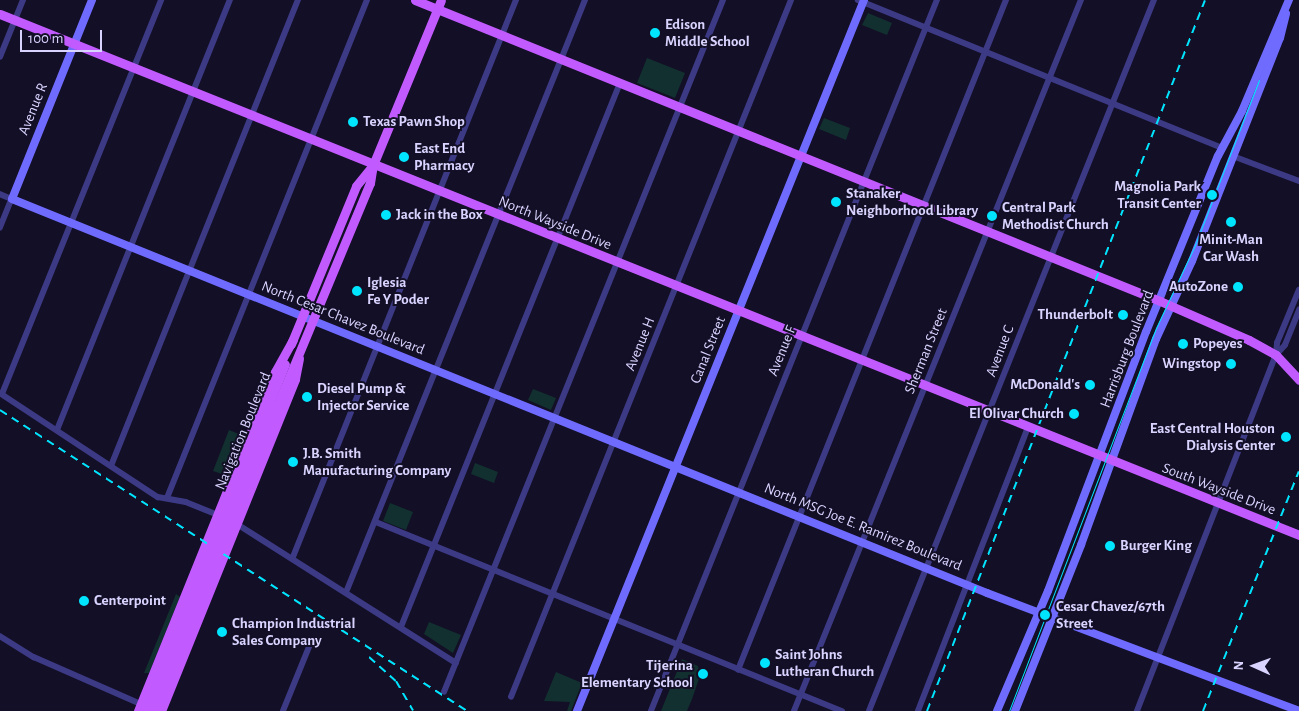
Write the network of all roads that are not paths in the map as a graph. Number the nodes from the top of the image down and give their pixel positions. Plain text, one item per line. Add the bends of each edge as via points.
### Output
1 (23, 0) edge
2 (92, 0) edge
3 (161, 0) edge
4 (230, 0) edge
5 (298, 0) edge
6 (367, 0) edge
7 (415, 0) edge
8 (516, 0) edge
9 (585, 0) edge
10 (723, 0) edge
11 (791, 0) edge
12 (937, 0) edge
13 (1006, 0) edge
14 (1081, 0) edge
15 (1154, 0) edge
16 (1289, 0) edge
17 (861, 1) edge
18 (439, 4) edge
19 (0, 14) edge
20 (14, 20) junction
21 (926, 27) junction
22 (502, 36) junction
23 (74, 44) junction
24 (986, 52) junction
25 (0, 57) edge
26 (561, 60) junction
27 (134, 68) junction
28 (1050, 77) junction
29 (620, 83) junction
30 (193, 93) junction
31 (1112, 103) junction
32 (681, 107) junction
33 (250, 116) junction
34 (739, 131) junction
35 (310, 140) junction
36 (1222, 148) junction
37 (801, 156) junction
38 (1233, 156) junction
39 (373, 165) junction
40 (863, 181) junction
41 (1299, 181) edge
42 (439, 192) junction
43 (0, 194) edge
44 (12, 199) junction
45 (924, 205) junction
46 (498, 216) junction
47 (71, 223) junction
48 (0, 228) edge
49 (988, 230) junction
50 (558, 239) junction
51 (129, 246) junction
52 (1051, 256) junction
53 (617, 263) junction
54 (188, 270) junction
55 (676, 287) junction
56 (1299, 290) edge
57 (248, 295) junction
58 (1160, 301) junction
59 (1170, 306) junction
60 (1299, 310) edge
61 (738, 312) junction
62 (303, 317) junction
63 (313, 321) junction
64 (801, 337) junction
65 (293, 340) junction
66 (378, 346) junction
67 (299, 353) junction
68 (1276, 356) junction
69 (861, 361) junction
70 (436, 371) junction
71 (1299, 380) edge
72 (926, 387) junction
73 (1, 393) edge
74 (496, 394) junction
75 (990, 413) junction
76 (556, 418) junction
77 (1028, 428) junction
78 (57, 430) junction
79 (614, 441) junction
80 (1100, 457) junction
81 (251, 458) junction
82 (1111, 461) junction
83 (110, 466) junction
84 (676, 467) junction
85 (739, 491) junction
86 (167, 498) junction
87 (1219, 503) junction
88 (217, 514) junction
89 (798, 516) junction
90 (376, 522) junction
91 (237, 523) junction
92 (1299, 534) edge
93 (863, 542) junction
94 (434, 547) junction
95 (293, 556) junction
96 (926, 568) junction
97 (493, 570) junction
98 (968, 585) junction
99 (347, 590) junction
100 (553, 594) junction
101 (1039, 613) junction
102 (1052, 617) junction
103 (614, 619) junction
104 (401, 627) junction
105 (0, 636) edge
106 (311, 642) dead end
107 (678, 645) junction
108 (175, 646) junction
109 (1159, 658) junction
110 (456, 663) junction
111 (738, 670) junction
112 (444, 692) dead end
113 (801, 694) junction
114 (511, 697) dead end
115 (142, 709) edge
116 (154, 711) edge
117 (160, 711) edge
118 (283, 711) edge
119 (577, 711) edge
120 (651, 711) edge
121 (794, 711) edge
122 (842, 711) edge
123 (869, 711) edge
124 (918, 711) edge
125 (997, 711) edge
126 (1015, 711) edge
127 (1137, 711) edge
128 (1299, 711) edge

1 - 20 street
2 - 23 street, Avenue R
3 - 27 street
4 - 30 street
5 - 33 street
6 - 35 street
7 - 18 main road
8 - 22 street
9 - 26 street
10 - 32 street
11 - 34 street, Avenue H
12 - 21 street, Avenue F
13 - 24 street
14 - 28 street, Sherman Street
15 - 31 street, Avenue C
16 - 36 street, Harrisburg Boulevard via 1242,111
16 - 38 street, Harrisburg Boulevard via 1280,38
17 - 21 street
17 - 37 street, Canal Street
18 - 22 main road
18 - 39 main road, Navigation Boulevard
19 - 20 main road, North Wayside Drive
20 - 23 main road, North Wayside Drive
20 - 25 street
21 - 24 street
21 - 40 street, Avenue F
22 - 26 main road
22 - 42 street
23 - 27 main road, North Wayside Drive
23 - 44 street, Avenue R
24 - 28 street
24 - 45 street
26 - 29 main road
26 - 46 street
27 - 30 main road, North Wayside Drive
27 - 47 street
28 - 31 street
28 - 49 street, Sherman Street
29 - 32 main road
29 - 50 street
30 - 33 main road, North Wayside Drive
30 - 51 street
31 - 36 street
31 - 52 street, Avenue C
32 - 34 main road
32 - 53 street
33 - 35 main road, North Wayside Drive
33 - 54 street
34 - 37 main road
34 - 55 street, Avenue H
35 - 39 main road, North Wayside Drive
35 - 57 street
36 - 58 street, Harrisburg Boulevard
37 - 40 main road
37 - 61 street, Canal Street
38 - 41 street
38 - 59 street, Harrisburg Boulevard
39 - 42 main road, North Wayside Drive
39 - 62 main road, Navigation Boulevard via 356,186
39 - 63 main road, Navigation Boulevard via 370,183
40 - 45 main road
40 - 64 street, Avenue F
42 - 46 main road, North Wayside Drive
42 - 66 street
43 - 44 street, North Cesar Chavez Boulevard
44 - 47 street, North Cesar Chavez Boulevard
44 - 48 street, Avenue R
45 - 49 main road
45 - 69 street
46 - 50 main road, North Wayside Drive
46 - 70 street
47 - 51 street, North Cesar Chavez Boulevard
47 - 73 street
49 - 52 main road
49 - 72 street, Sherman Street
50 - 53 main road, North Wayside Drive
50 - 74 street
51 - 54 street, North Cesar Chavez Boulevard
51 - 78 street
52 - 58 main road
52 - 75 street, Avenue C
53 - 55 main road, North Wayside Drive
53 - 76 street
54 - 57 street, North Cesar Chavez Boulevard
54 - 83 street
55 - 61 main road, North Wayside Drive
55 - 79 street, Avenue H
56 - 68 street via 1276,343
57 - 62 street, North Cesar Chavez Boulevard
57 - 86 street
58 - 59 main road
58 - 80 street, Harrisburg Boulevard
59 - 68 main road via 1249,340
59 - 82 street, Harrisburg Boulevard
60 - 68 street via 1285,345
61 - 64 main road, North Wayside Drive
61 - 84 street, Canal Street
62 - 63 street, North Cesar Chavez Boulevard
62 - 65 main road, Navigation Boulevard
63 - 66 street, North Cesar Chavez Boulevard
63 - 67 main road, Navigation Boulevard
64 - 69 main road, North Wayside Drive
64 - 85 street, Avenue F
65 - 81 main road, Navigation Boulevard
65 - 88 main road via 275,372
66 - 70 street, North Cesar Chavez Boulevard
66 - 95 street
67 - 81 main road, Navigation Boulevard
67 - 91 main road via 298,371
68 - 71 main road
68 - 87 street
69 - 72 main road, North Wayside Drive
69 - 89 street
70 - 74 street, North Cesar Chavez Boulevard
70 - 90 street
72 - 75 main road, North Wayside Drive
72 - 93 street, Sherman Street
73 - 78 street
74 - 76 street, North Cesar Chavez Boulevard
74 - 94 street
75 - 77 main road, North Wayside Drive
75 - 96 street, Avenue C
76 - 79 street, North Cesar Chavez Boulevard
76 - 97 street
77 - 80 main road, North Wayside Drive
77 - 98 street
78 - 83 street
79 - 84 street, North Cesar Chavez Boulevard
79 - 100 street, Avenue H
80 - 82 main road, South Wayside Drive
80 - 101 street, Harrisburg Boulevard
81 - 108 main road, Navigation Boulevard, bridge
82 - 87 main road, South Wayside Drive
82 - 102 street, Harrisburg Boulevard
83 - 86 street via 158,497
84 - 85 street, North MSG Joe E. Ramirez Boulevard
84 - 103 street, Canal Street
85 - 89 street, North MSG Joe E. Ramirez Boulevard
85 - 107 street, Avenue F
86 - 88 street
87 - 92 main road, South Wayside Drive
87 - 109 street
88 - 91 street
88 - 115 main road
89 - 93 street, North MSG Joe E. Ramirez Boulevard
89 - 111 street
90 - 94 street
90 - 99 street
91 - 95 street
91 - 117 main road
93 - 96 street, North MSG Joe E. Ramirez Boulevard
93 - 113 street, Sherman Street
94 - 97 street
94 - 104 street
95 - 99 street
96 - 98 street, North MSG Joe E. Ramirez Boulevard
96 - 123 street, Avenue C
97 - 100 street
97 - 110 street
98 - 101 street, North MSG Joe E. Ramirez Boulevard
98 - 124 street
99 - 104 street
100 - 103 street
100 - 114 street, Avenue H
101 - 102 street, North MSG Joe E. Ramirez Boulevard
101 - 125 street, Harrisburg Boulevard
102 - 109 street, North MSG Joe E. Ramirez Boulevard
102 - 126 street, Harrisburg Boulevard
103 - 107 street
103 - 119 street, Canal Street
104 - 110 street
105 - 115 street via 34,658
106 - 118 street
107 - 111 street
107 - 120 street, Avenue F
108 - 115 main road, Navigation Boulevard
108 - 116 main road, Navigation Boulevard
109 - 127 street
109 - 128 street, North MSG Joe E. Ramirez Boulevard
110 - 112 street
111 - 113 street
113 - 121 street, Sherman Street
113 - 122 street

